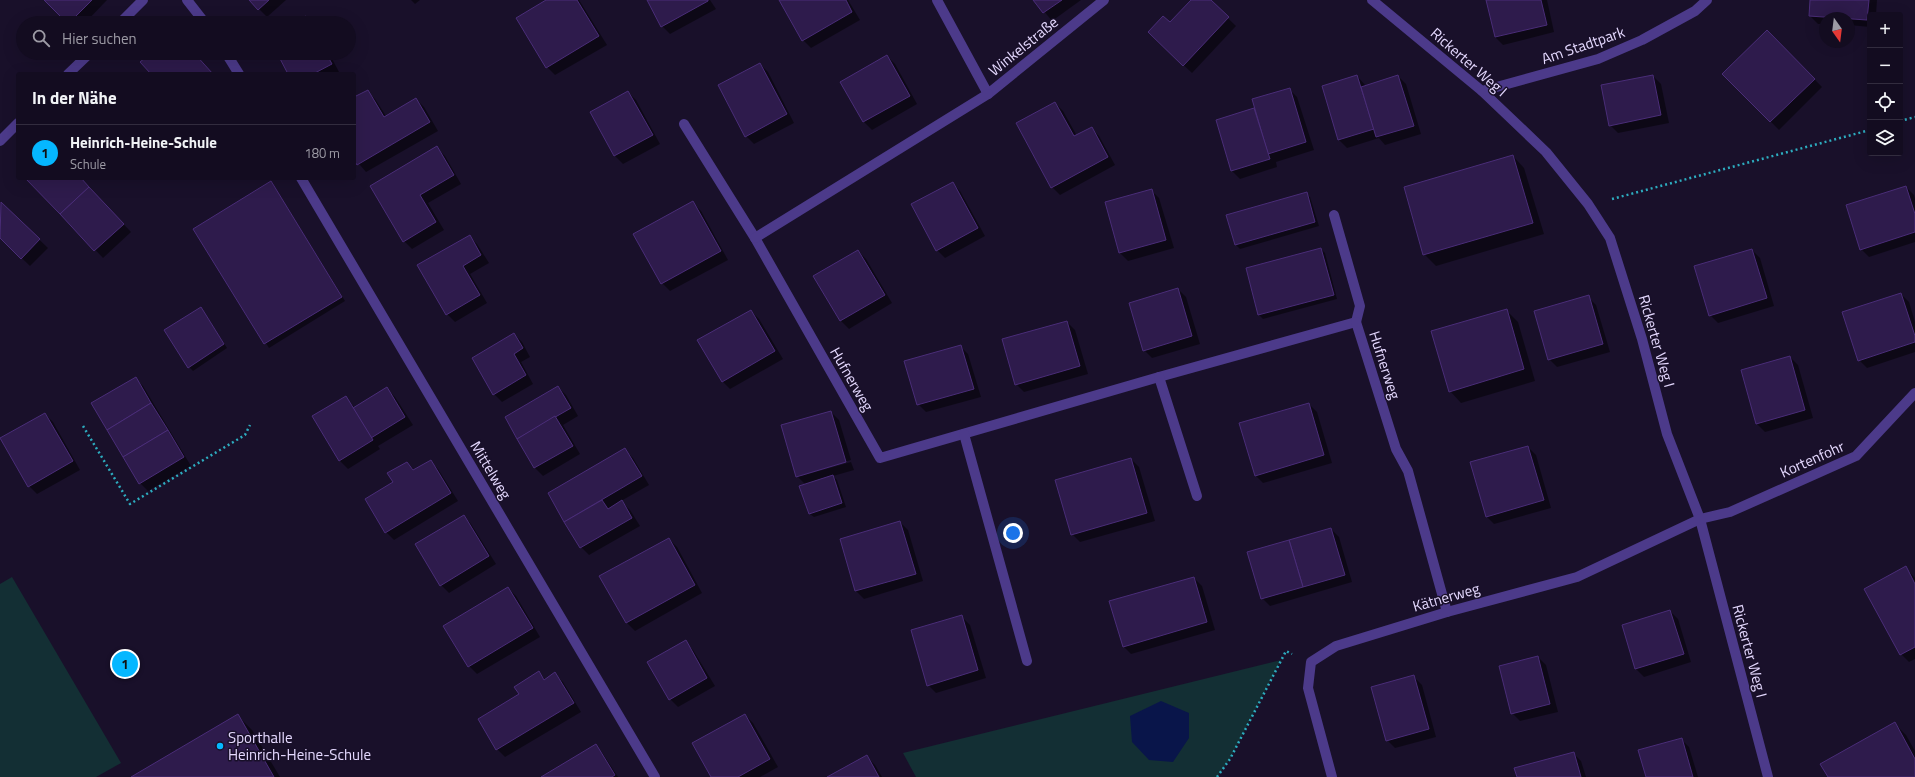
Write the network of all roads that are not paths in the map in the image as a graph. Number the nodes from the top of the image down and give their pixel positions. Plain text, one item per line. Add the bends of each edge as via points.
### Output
1 (143, 0) edge
2 (187, 0) edge
3 (937, 0) edge
4 (1104, 0) edge
5 (1372, 0) edge
6 (1707, 0) edge
7 (127, 16) edge
8 (200, 16) edge
9 (83, 60) edge
10 (230, 60) edge
11 (70, 72) edge
12 (237, 72) edge
13 (1482, 91) junction
14 (988, 94) junction
15 (684, 124) dead end
16 (16, 126) edge
17 (0, 141) edge
18 (302, 180) edge
19 (1334, 215) dead end
20 (754, 238) junction
21 (1356, 322) junction
22 (1159, 377) junction
23 (1915, 393) edge
24 (964, 434) junction
25 (1198, 496) dead end
26 (1700, 519) junction
27 (1447, 612) junction
28 (1027, 661) dead end
29 (655, 777) edge
30 (1332, 777) edge
31 (1768, 777) edge

1 - 7 street
2 - 8 street
3 - 14 street, Winkelstraße
4 - 14 street, Winkelstraße
5 - 13 street, Rickerter Weg I
6 - 13 street, Am Stadtpark via 1695,11 1642,40 1598,59
9 - 11 street
10 - 12 street
13 - 26 street, Rickerter Weg I via 1546,152 1588,204 1610,238 1642,339 1667,434
14 - 20 street
15 - 20 street, Hufnerweg
16 - 17 street
18 - 29 street, Mittelweg
19 - 21 street via 1360,306
20 - 24 street, Hufnerweg via 880,458
21 - 22 street, Hufnerweg
21 - 27 street, Hufnerweg via 1396,449 1408,471
22 - 24 street, Hufnerweg
22 - 25 street
23 - 26 street, Kortenfohr via 1856,456 1730,512
24 - 28 street
26 - 27 street, Kätnerweg via 1577,577
26 - 31 street, Rickerter Weg I
27 - 30 street, Kätnerweg via 1336,646 1310,662 1308,688

